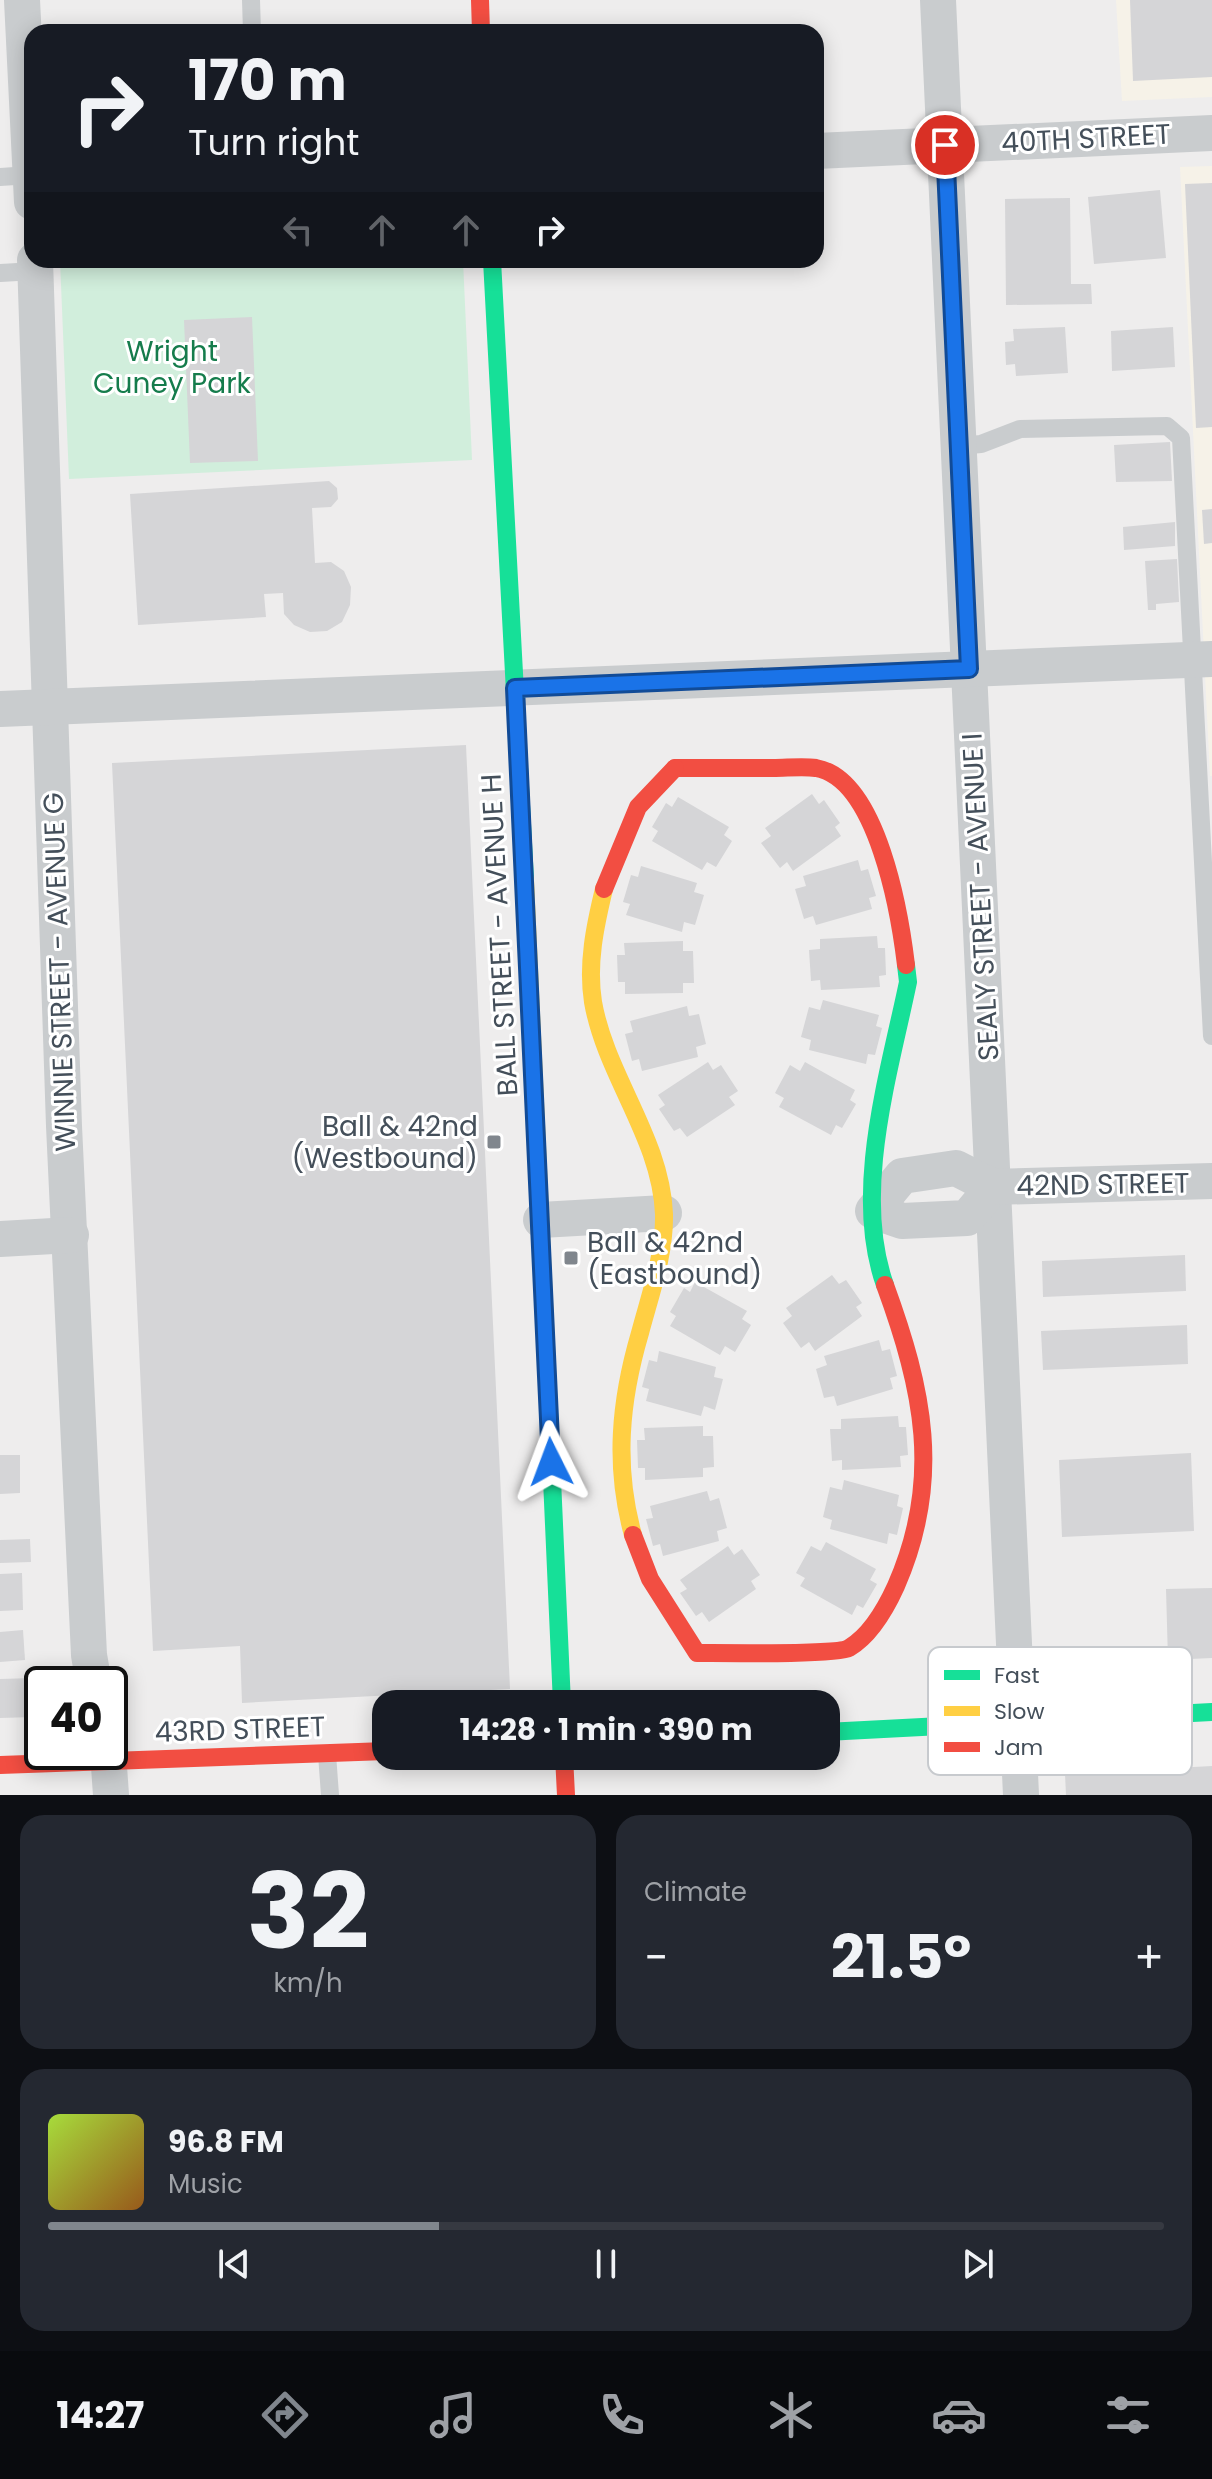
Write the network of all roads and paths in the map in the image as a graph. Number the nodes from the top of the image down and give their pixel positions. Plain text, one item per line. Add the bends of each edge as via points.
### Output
1 (22, 0) edge
2 (251, 0) edge
3 (480, 0) edge
4 (938, 0) edge
5 (252, 24) edge
6 (481, 24) edge
7 (24, 124) edge
8 (1212, 133) edge
9 (945, 145) junction
10 (824, 151) edge
11 (25, 268) edge
12 (35, 268) edge
13 (492, 268) edge
14 (0, 273) edge
15 (959, 446) junction
16 (1203, 659) edge
17 (969, 669) junction
18 (515, 688) junction
19 (49, 706) junction
20 (0, 709) edge
21 (1212, 1036) edge
22 (1212, 1181) edge
23 (993, 1187) junction
24 (873, 1211) junction
25 (664, 1213) junction
26 (541, 1220) junction
27 (71, 1235) junction
28 (0, 1239) edge
29 (1014, 1647) edge
30 (92, 1666) edge
31 (561, 1690) edge
32 (1212, 1712) edge
33 (1192, 1713) edge
34 (928, 1727) edge
35 (840, 1731) edge
36 (372, 1752) edge
37 (327, 1754) junction
38 (0, 1765) edge
39 (24, 1766) edge
40 (128, 1769) edge
41 (565, 1770) edge
42 (1020, 1775) edge
43 (330, 1795) edge
44 (566, 1795) edge
45 (1021, 1795) edge

1 - 7 street
2 - 5 lane
3 - 6 street
4 - 9 street, SEALY STREET - AVENUE I
8 - 9 street, 40TH STREET
9 - 10 street, 40TH STREET
9 - 15 street, SEALY STREET - AVENUE I
11 - 14 lane
12 - 19 street, WINNIE STREET - AVENUE G
13 - 18 street, BALL STREET - AVENUE H
15 - 16 lane via 1020,429 1167,426 1181,438
15 - 17 street, SEALY STREET - AVENUE I
16 - 17 street
16 - 21 lane
17 - 18 street
17 - 23 street, SEALY STREET - AVENUE I
18 - 19 street
18 - 26 street, BALL STREET - AVENUE H
19 - 20 street
19 - 27 street, WINNIE STREET - AVENUE G
22 - 23 street, 42ND STREET
23 - 24 street, 42ND STREET via 967,1218 902,1221
23 - 24 street, 42ND STREET via 956,1168 902,1176
23 - 29 street, SEALY STREET - AVENUE I
24 - 25 street via 881,1274 911,1357 925,1437 923,1495 909,1556 889,1601 866,1635 846,1650 697,1653 646,1576 628,1528 619,1471 619,1423 653,1286
24 - 25 street via 872,1158 908,982 900,918 865,813 843,783 818,768 675,768 639,805 611,871 595,933 591,981 600,1027 625,1083
25 - 26 street
26 - 31 street, BALL STREET - AVENUE H
27 - 28 street
27 - 30 street, WINNIE STREET - AVENUE G
32 - 33 street
34 - 35 street
36 - 37 street, 43RD STREET
37 - 40 street, 43RD STREET
37 - 43 lane
38 - 39 street, 43RD STREET
41 - 44 street
42 - 45 street, SEALY STREET - AVENUE I

